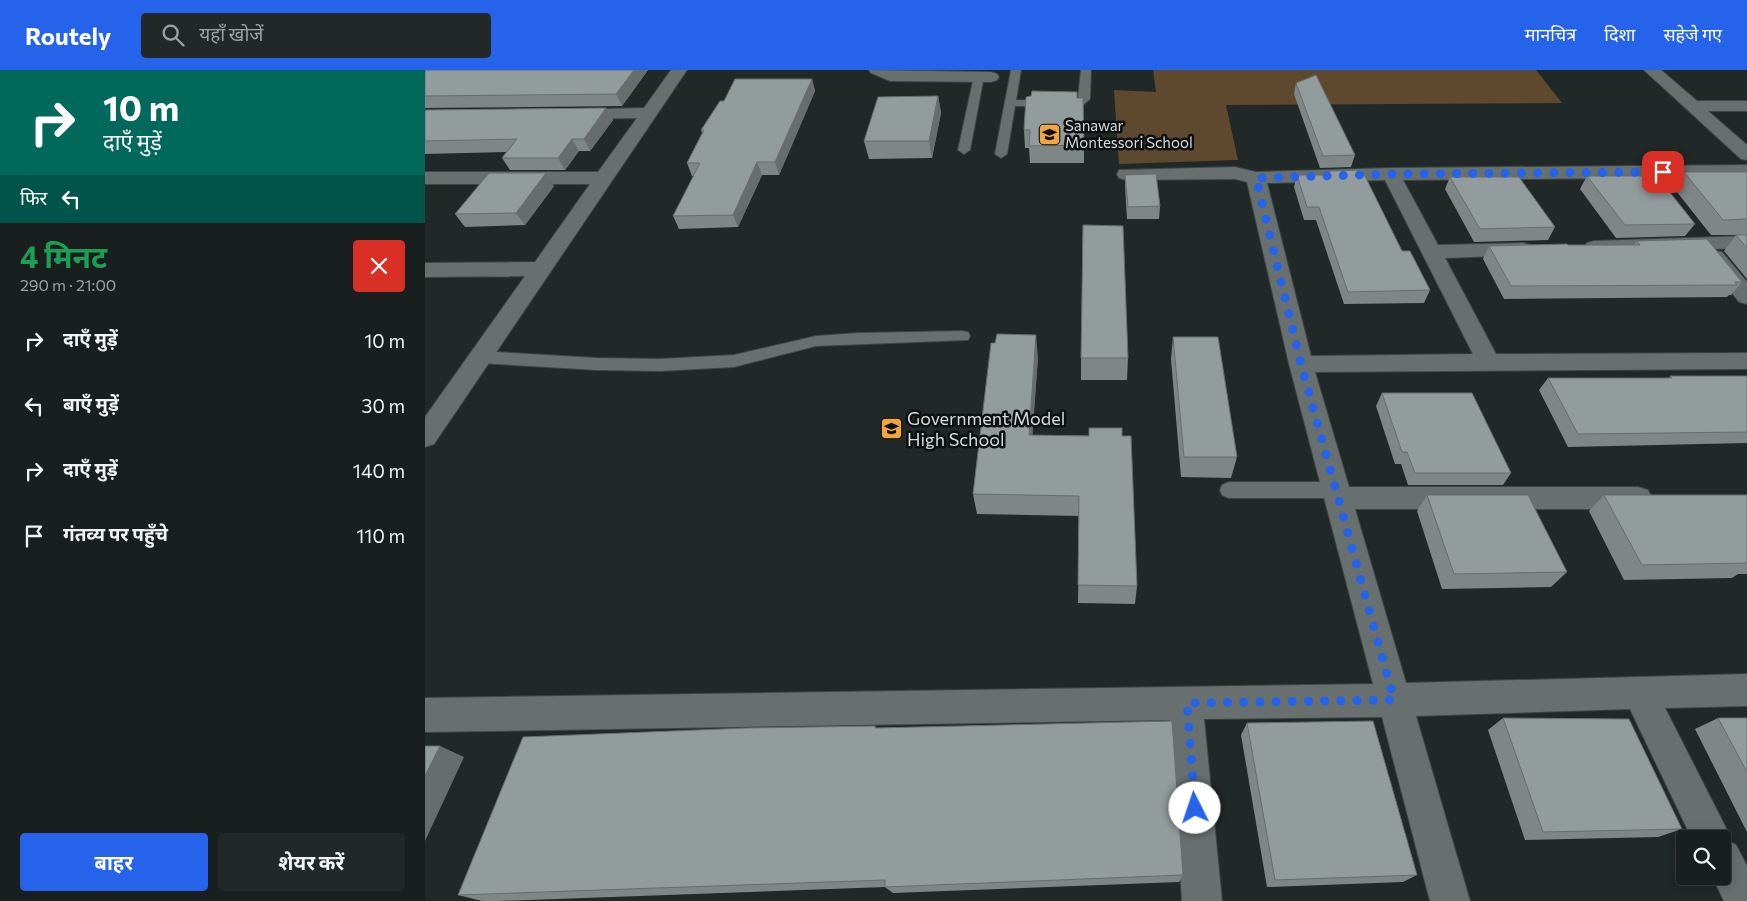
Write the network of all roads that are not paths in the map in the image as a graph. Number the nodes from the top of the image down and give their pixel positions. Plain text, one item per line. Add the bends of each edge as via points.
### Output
1 (679, 70) edge
2 (877, 70) edge
3 (1016, 70) edge
4 (1086, 70) edge
5 (1652, 70) edge
6 (985, 76) joint
7 (1011, 103) junction
8 (1693, 106) junction
9 (1747, 106) edge
10 (651, 113) junction
11 (553, 114) edge
12 (964, 150) dead end
13 (1001, 154) dead end
14 (1747, 156) edge
15 (1747, 171) edge
16 (1647, 172) junction
17 (1126, 174) edge
18 (1391, 174) junction
19 (425, 178) edge
20 (605, 178) junction
21 (1256, 178) junction
22 (1664, 193) edge
23 (1687, 222) edge
24 (1747, 242) edge
25 (1704, 243) junction
26 (1578, 247) edge
27 (1539, 249) edge
28 (1431, 252) junction
29 (541, 269) junction
30 (425, 270) edge
31 (1747, 297) edge
32 (962, 336) dead end
33 (480, 357) junction
34 (1747, 361) edge
35 (1489, 363) junction
36 (1301, 364) junction
37 (425, 438) edge
38 (1229, 490) dead end
39 (1337, 494) junction
40 (1667, 498) edge
41 (1747, 690) edge
42 (1639, 694) junction
43 (1394, 700) junction
44 (1187, 703) junction
45 (425, 715) edge
46 (1708, 830) edge
47 (1731, 874) edge
48 (1202, 901) edge
49 (1450, 901) edge
50 (1744, 901) edge

1 - 10 street
2 - 6 street via 890,76
3 - 7 lane
4 - 7 lane via 1083,102
5 - 8 street
6 - 12 lane
7 - 13 lane
8 - 9 street
8 - 14 street
10 - 11 street
10 - 20 street
15 - 16 street
16 - 18 street
16 - 22 street
17 - 21 street via 1235,173
18 - 21 street
18 - 28 street
19 - 20 street
20 - 29 street
21 - 36 street
23 - 25 street
24 - 25 street
25 - 26 street
25 - 31 street
27 - 28 street
28 - 35 street
29 - 30 street
29 - 33 street
32 - 33 lane via 816,342 734,361 669,364 597,364
33 - 37 street
34 - 35 street
35 - 36 street
36 - 39 street
38 - 39 lane
39 - 40 street
39 - 43 street
41 - 42 street
42 - 43 street
42 - 46 street
43 - 44 street
43 - 49 street
44 - 45 street
44 - 48 street
47 - 50 street

